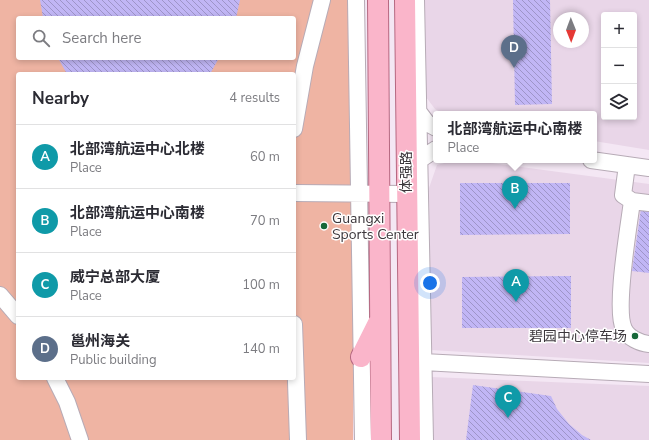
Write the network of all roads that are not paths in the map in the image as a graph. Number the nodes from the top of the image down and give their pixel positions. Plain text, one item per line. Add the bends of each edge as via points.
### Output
1 (322, 0) edge
2 (356, 0) edge
3 (378, 0) edge
4 (405, 0) edge
5 (416, 0) edge
6 (406, 92) junction
7 (417, 111) junction
8 (296, 118) edge
9 (433, 126) edge
10 (433, 151) edge
11 (597, 161) edge
12 (627, 165) junction
13 (412, 167) junction
14 (649, 168) edge
15 (296, 193) edge
16 (359, 194) junction
17 (379, 194) junction
18 (406, 194) junction
19 (632, 201) junction
20 (649, 203) edge
21 (0, 295) edge
22 (16, 313) edge
23 (380, 320) junction
24 (649, 344) edge
25 (361, 357) junction
26 (423, 362) junction
27 (649, 374) edge
28 (56, 380) edge
29 (296, 380) edge
30 (80, 440) edge
31 (298, 440) edge
32 (362, 440) edge
33 (381, 440) edge
34 (410, 440) edge
35 (425, 440) edge

1 - 8 street via 305,66
2 - 16 street
3 - 17 main road, 体强路
4 - 6 main road, 体强路
5 - 7 street
6 - 7 street
6 - 13 main road, 体强路
7 - 9 street
7 - 13 street
10 - 13 street
11 - 12 street
12 - 14 street
12 - 19 street via 623,195
13 - 18 main road, 体强路
13 - 26 street
15 - 16 street
16 - 17 street
16 - 25 street
17 - 18 street
17 - 23 main road, 体强路
18 - 34 main road, 体强路
19 - 20 street
19 - 24 street via 622,274 620,317 624,330 633,339
21 - 22 street
23 - 25 main road
23 - 33 main road, 体强路
25 - 32 street
26 - 27 street
26 - 35 street
28 - 30 street via 67,402
29 - 31 street

